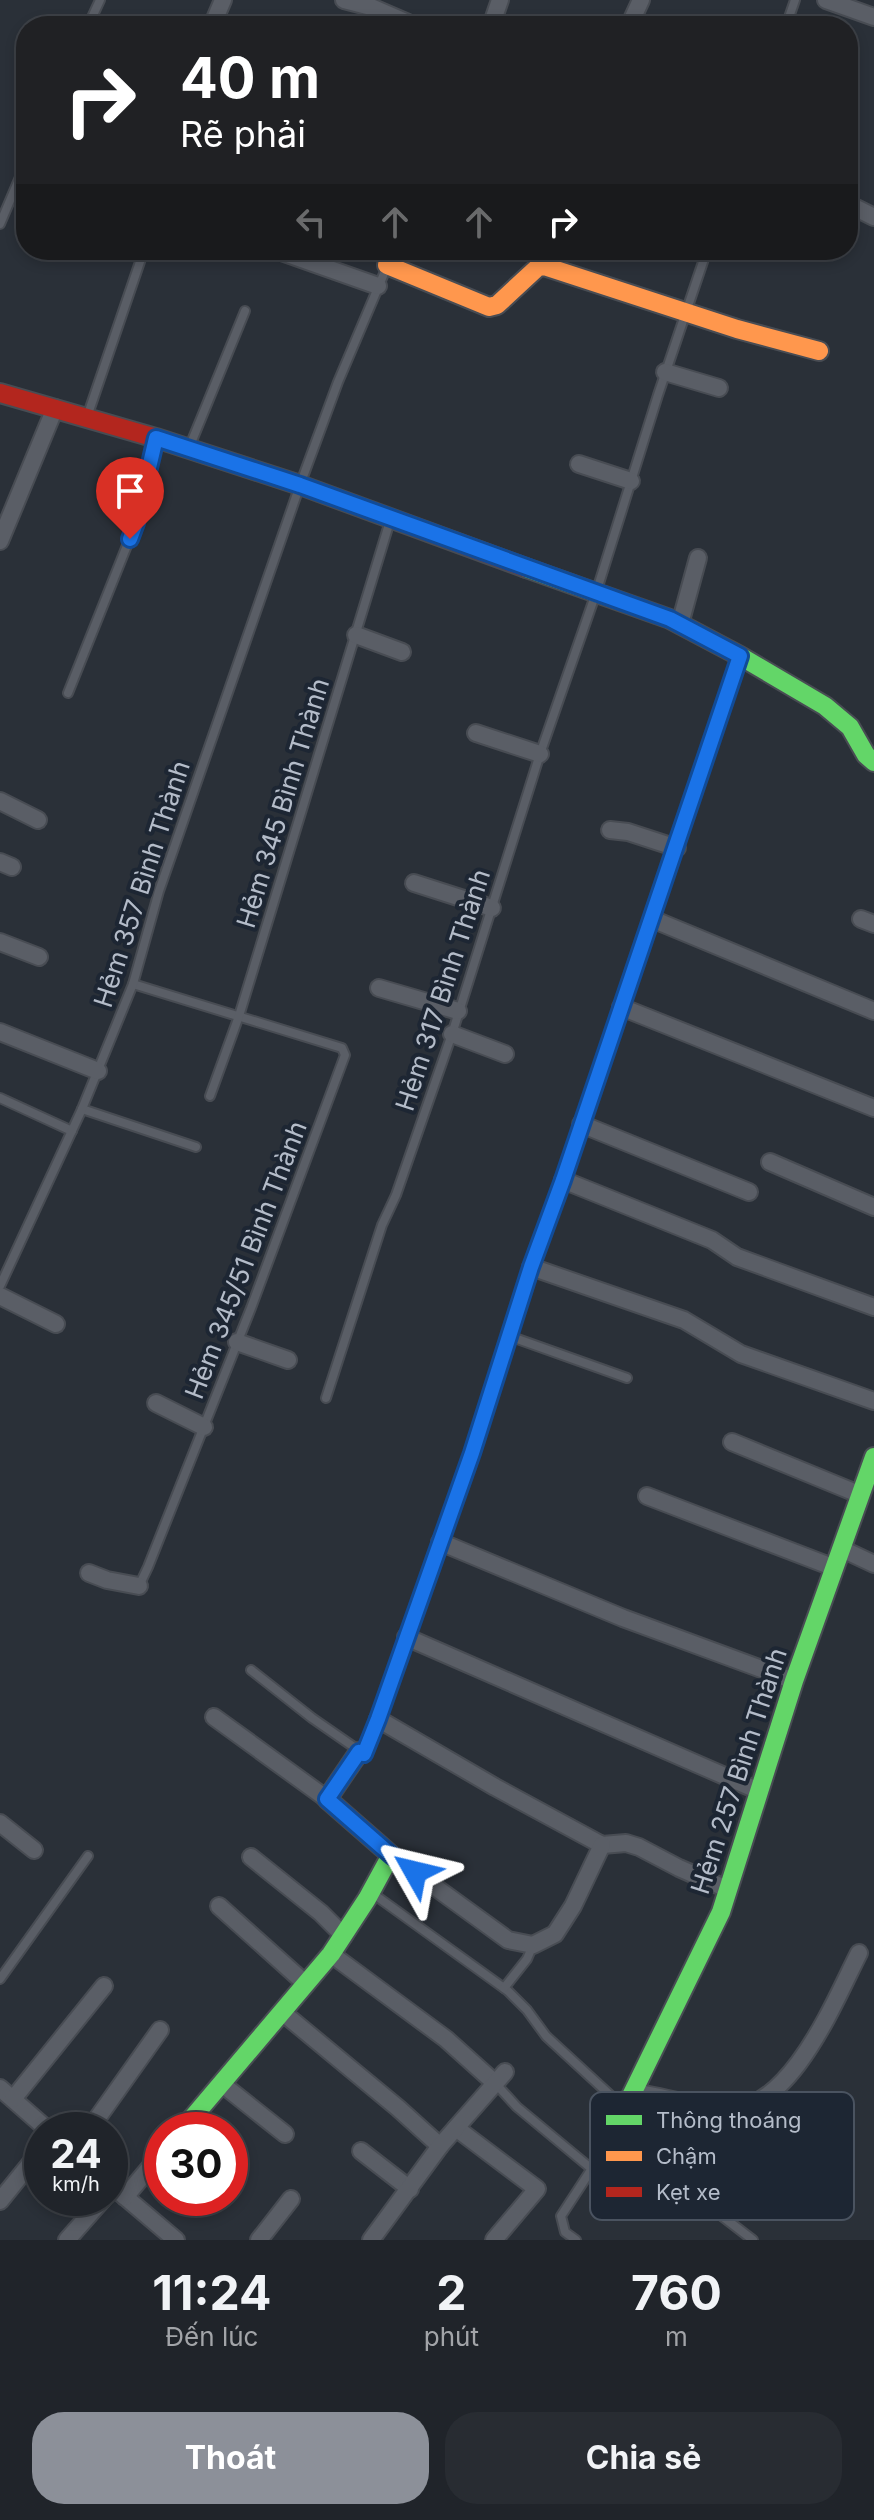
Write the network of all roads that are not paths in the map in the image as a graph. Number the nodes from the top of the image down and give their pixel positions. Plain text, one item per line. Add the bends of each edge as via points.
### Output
1 (344, 0) edge
2 (826, 0) edge
3 (373, 4) edge
4 (396, 16) edge
5 (874, 17) edge
6 (16, 186) edge
7 (0, 224) edge
8 (141, 260) edge
9 (304, 260) edge
10 (389, 260) edge
11 (394, 260) edge
12 (704, 260) edge
13 (378, 286) junction
14 (245, 311) dead end
15 (686, 312) junction
16 (819, 351) dead end
17 (665, 372) junction
18 (719, 388) dead end
19 (0, 393) edge
20 (55, 408) junction
21 (87, 417) junction
22 (156, 438) junction
23 (189, 449) junction
24 (579, 464) dead end
25 (631, 481) junction
26 (300, 485) junction
27 (391, 520) junction
28 (0, 541) edge
29 (698, 558) dead end
30 (596, 593) junction
31 (680, 624) junction
32 (356, 635) junction
33 (402, 652) dead end
34 (740, 656) junction
35 (68, 693) dead end
36 (476, 733) dead end
37 (540, 754) junction
38 (874, 762) edge
39 (0, 801) edge
40 (38, 820) dead end
41 (610, 830) dead end
42 (677, 848) junction
43 (414, 883) dead end
44 (492, 908) junction
45 (652, 919) junction
46 (0, 942) edge
47 (39, 957) dead end
48 (133, 984) junction
49 (379, 988) dead end
50 (621, 1007) junction
51 (458, 1011) junction
52 (874, 1011) edge
53 (239, 1016) junction
54 (0, 1032) edge
55 (452, 1034) junction
56 (505, 1054) dead end
57 (98, 1071) junction
58 (210, 1096) dead end
59 (0, 1098) edge
60 (874, 1108) edge
61 (82, 1109) junction
62 (581, 1124) junction
63 (72, 1131) junction
64 (196, 1147) dead end
65 (770, 1162) dead end
66 (563, 1180) junction
67 (749, 1192) dead end
68 (874, 1207) edge
69 (531, 1267) junction
70 (0, 1286) edge
71 (0, 1296) edge
72 (874, 1307) edge
73 (56, 1324) dead end
74 (509, 1336) junction
75 (237, 1342) junction
76 (288, 1360) dead end
77 (627, 1378) dead end
78 (326, 1398) dead end
79 (874, 1401) edge
80 (156, 1403) dead end
81 (204, 1427) junction
82 (732, 1442) dead end
83 (874, 1457) edge
84 (861, 1495) junction
85 (647, 1496) dead end
86 (440, 1542) junction
87 (842, 1549) junction
88 (874, 1564) edge
89 (835, 1568) junction
90 (89, 1573) dead end
91 (139, 1586) joint
92 (406, 1637) junction
93 (251, 1670) dead end
94 (794, 1681) junction
95 (214, 1717) dead end
96 (378, 1719) junction
97 (362, 1753) junction
98 (759, 1791) junction
99 (327, 1799) junction
100 (0, 1823) edge
101 (602, 1845) junction
102 (34, 1850) dead end
103 (391, 1855) junction
104 (88, 1856) dead end
105 (251, 1857) dead end
106 (727, 1889) junction
107 (371, 1892) junction
108 (219, 1906) dead end
109 (344, 1936) junction
110 (533, 1945) junction
111 (859, 1953) dead end
112 (331, 1954) junction
113 (0, 1979) edge
114 (306, 1984) junction
115 (104, 1986) dead end
116 (504, 1988) junction
117 (282, 2012) junction
118 (160, 2030) dead end
119 (500, 2077) junction
120 (222, 2084) junction
121 (607, 2092) edge
122 (634, 2092) edge
123 (773, 2092) edge
124 (6, 2094) edge
125 (27, 2112) edge
126 (102, 2112) edge
127 (198, 2112) edge
128 (456, 2128) junction
129 (285, 2134) dead end
130 (440, 2146) junction
131 (361, 2151) dead end
132 (144, 2167) edge
133 (590, 2168) edge
134 (24, 2171) edge
135 (590, 2174) edge
136 (128, 2179) edge
137 (410, 2189) junction
138 (291, 2199) dead end
139 (0, 2201) edge
140 (128, 2203) edge
141 (90, 2216) edge
142 (727, 2220) edge
143 (67, 2240) edge
144 (176, 2240) edge
145 (259, 2240) edge
146 (371, 2240) edge
147 (494, 2240) edge
148 (576, 2240) edge
149 (753, 2240) edge

1 - 3 street
2 - 5 street
3 - 4 street
6 - 7 lane
8 - 21 lane
9 - 13 street
10 - 13 lane, Hẻm 357 Bình Thành
11 - 15 street via 489,307 544,266
12 - 15 lane, Hẻm 317 Bình Thành
13 - 26 lane, Hẻm 357 Bình Thành
14 - 23 lane
15 - 16 street
15 - 17 lane, Hẻm 317 Bình Thành
17 - 18 street
17 - 25 lane, Hẻm 317 Bình Thành
19 - 20 street
20 - 21 street
20 - 28 street
21 - 22 street
22 - 23 street
22 - 35 lane via 136,523
23 - 26 street
24 - 25 street
25 - 30 lane, Hẻm 317 Bình Thành
26 - 27 street
26 - 48 lane, Hẻm 357 Bình Thành via 159,891
27 - 30 street
27 - 32 lane, Hẻm 345 Bình Thành
29 - 31 street
30 - 31 street
30 - 37 lane, Hẻm 317 Bình Thành
31 - 34 street
32 - 33 street
32 - 53 lane, Hẻm 345 Bình Thành
34 - 38 street via 825,706 850,727
34 - 42 lane
36 - 37 street
37 - 44 lane, Hẻm 317 Bình Thành
39 - 40 street
41 - 42 street
42 - 45 lane
43 - 44 street
44 - 51 lane, Hẻm 317 Bình Thành
45 - 50 lane
45 - 52 street
46 - 47 street
48 - 53 lane
48 - 57 lane, Hẻm 357 Bình Thành
49 - 51 street
50 - 60 street
50 - 62 lane
51 - 55 lane, Hẻm 317 Bình Thành
53 - 58 lane, Hẻm 345 Bình Thành
53 - 75 lane, Hẻm 345/51 Bình Thành via 342,1048 345,1055
54 - 57 street
55 - 56 street
55 - 78 lane, Hẻm 317 Bình Thành
57 - 61 lane, Hẻm 357 Bình Thành
59 - 63 lane
61 - 63 lane, Hẻm 357 Bình Thành
61 - 64 lane
62 - 66 lane
62 - 67 street
63 - 70 lane, Hẻm 357 Bình Thành
65 - 68 street
66 - 69 lane
66 - 72 street via 712,1240 737,1257
69 - 74 lane
69 - 79 street via 684,1320 741,1354
71 - 73 street
74 - 77 lane
74 - 86 lane
75 - 76 street
75 - 81 lane, Hẻm 345/51 Bình Thành
80 - 81 street
81 - 91 lane, Hẻm 345/51 Bình Thành
82 - 84 street
83 - 84 street, Hẻm 257 Bình Thành
84 - 87 street, Hẻm 257 Bình Thành
85 - 89 street
86 - 92 lane
86 - 94 street
87 - 88 street
87 - 89 street, Hẻm 257 Bình Thành
89 - 94 street, Hẻm 257 Bình Thành
90 - 91 street
92 - 96 lane
92 - 98 street
93 - 97 lane
94 - 98 street, Hẻm 257 Bình Thành
95 - 99 street
96 - 97 lane
96 - 101 street
97 - 99 street
98 - 106 street, Hẻm 257 Bình Thành
99 - 103 street
100 - 102 street
101 - 106 street via 639,1847
101 - 110 street via 555,1934
103 - 107 street
103 - 110 street via 508,1940
104 - 113 lane
105 - 109 street
106 - 122 street, Hẻm 257 Bình Thành via 721,1912
107 - 109 street
107 - 116 lane
108 - 114 street
109 - 112 street
110 - 116 lane
111 - 123 street via 794,2072
112 - 114 street
112 - 119 street
114 - 117 street
115 - 124 street
116 - 121 lane
117 - 120 street
117 - 130 street
118 - 126 street
119 - 128 street
119 - 133 lane via 517,2107
120 - 127 street
120 - 129 street
124 - 125 street
128 - 130 street
128 - 147 street via 537,2189
130 - 137 street
131 - 137 street
132 - 136 street
134 - 139 street
135 - 148 lane via 561,2216 565,2232
137 - 146 street
138 - 145 street
140 - 144 street
141 - 143 street
142 - 149 lane

